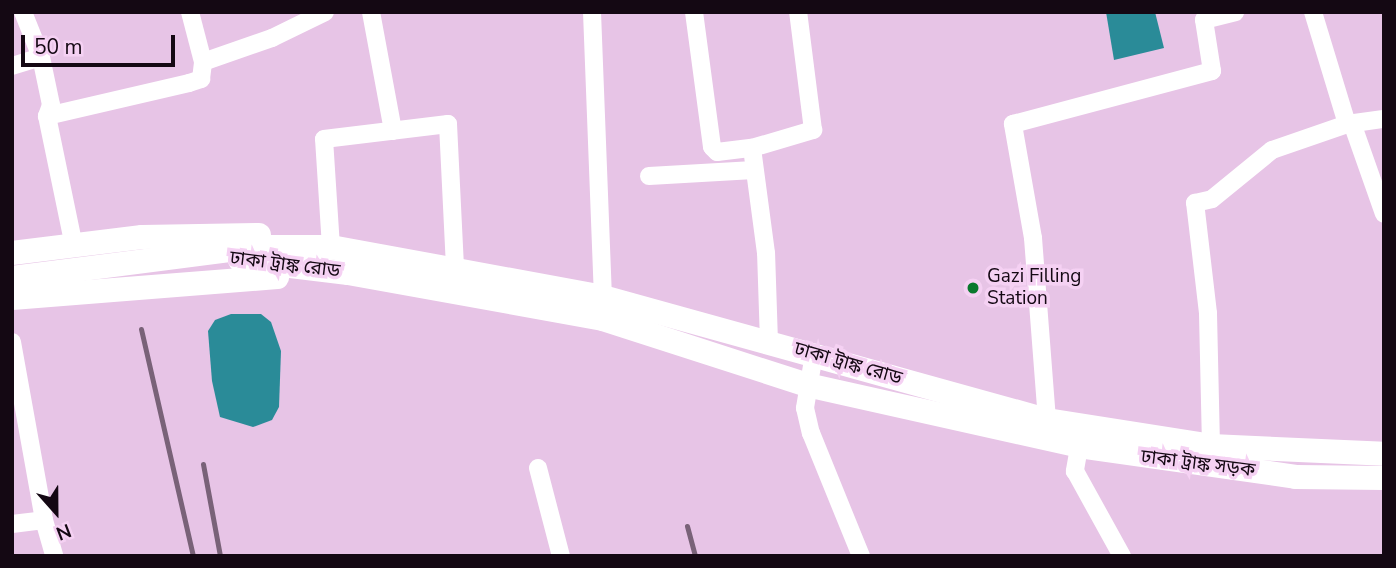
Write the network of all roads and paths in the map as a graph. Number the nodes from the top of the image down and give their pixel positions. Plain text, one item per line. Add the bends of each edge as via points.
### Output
1 (23, 12) edge
2 (190, 12) edge
3 (325, 12) edge
4 (371, 12) edge
5 (592, 12) edge
6 (694, 12) edge
7 (798, 12) edge
8 (1236, 12) edge
9 (1313, 12) edge
10 (41, 57) junction
11 (203, 62) junction
12 (12, 66) edge
13 (47, 116) junction
14 (1384, 119) edge
15 (1349, 123) junction
16 (393, 131) junction
17 (752, 148) junction
18 (754, 170) junction
19 (649, 176) dead end
20 (1384, 214) edge
21 (74, 246) junction
22 (323, 247) junction
23 (12, 253) edge
24 (208, 255) junction
25 (455, 267) junction
26 (348, 273) junction
27 (12, 278) edge
28 (603, 297) junction
29 (12, 298) edge
30 (12, 342) edge
31 (769, 342) junction
32 (814, 354) junction
33 (807, 385) junction
34 (1046, 420) junction
35 (1016, 430) joint
36 (1081, 437) junction
37 (1211, 446) junction
38 (1384, 454) edge
39 (538, 468) dead end
40 (1384, 478) edge
41 (44, 520) junction
42 (12, 524) edge
43 (54, 556) edge
44 (561, 556) edge
45 (861, 556) edge
46 (1122, 556) edge

1 - 10 street
2 - 11 street
3 - 11 street via 272,38
4 - 16 street
5 - 28 street
6 - 17 street via 712,147 717,152
7 - 17 street via 813,130
8 - 34 street via 1204,20 1212,71 1013,124 1033,238
9 - 15 street
10 - 12 street
10 - 13 street via 51,104
11 - 13 street via 201,79
13 - 21 street
14 - 15 street
15 - 20 street
15 - 37 street via 1272,150 1212,199 1195,203 1208,313
16 - 22 street via 324,139
16 - 25 street via 448,124
17 - 18 street
18 - 19 street
18 - 31 street via 766,253
21 - 22 main road, ঢাকা ট্রাঙ্ক রোড via 142,237 244,234 286,237
21 - 23 main road, ঢাকা ট্রাঙ্ক রোড
22 - 24 main road, ঢাকা ট্রাঙ্ক রোড
22 - 25 main road, ঢাকা ট্রাঙ্ক রোড
24 - 26 main road, ঢাকা ট্রাঙ্ক রোড
24 - 27 main road, ঢাকা ট্রাঙ্ক রোড
25 - 28 main road, ঢাকা ট্রাঙ্ক রোড
26 - 29 main road
26 - 33 main road, ঢাকা ট্রাঙ্ক রোড via 603,319
28 - 31 main road, ঢাকা ট্রাঙ্ক রোড
30 - 41 street
31 - 32 main road, ঢাকা ট্রাঙ্ক রোড
32 - 33 street
32 - 34 main road, ঢাকা ট্রাঙ্ক রোড
33 - 35 main road, ঢাকা ট্রাঙ্ক রোড
33 - 45 street via 805,408 811,433
34 - 36 main road, ঢাকা ট্রাঙ্ক রোড
35 - 36 main road, ঢাকা ট্রাঙ্ক সড়ক
36 - 37 main road, ঢাকা ট্রাঙ্ক রোড
36 - 40 main road, ঢাকা ট্রাঙ্ক সড়ক via 1296,477
36 - 46 street via 1075,471
37 - 38 main road, ঢাকা ট্রাঙ্ক রোড
39 - 44 street
41 - 42 street
41 - 43 street

